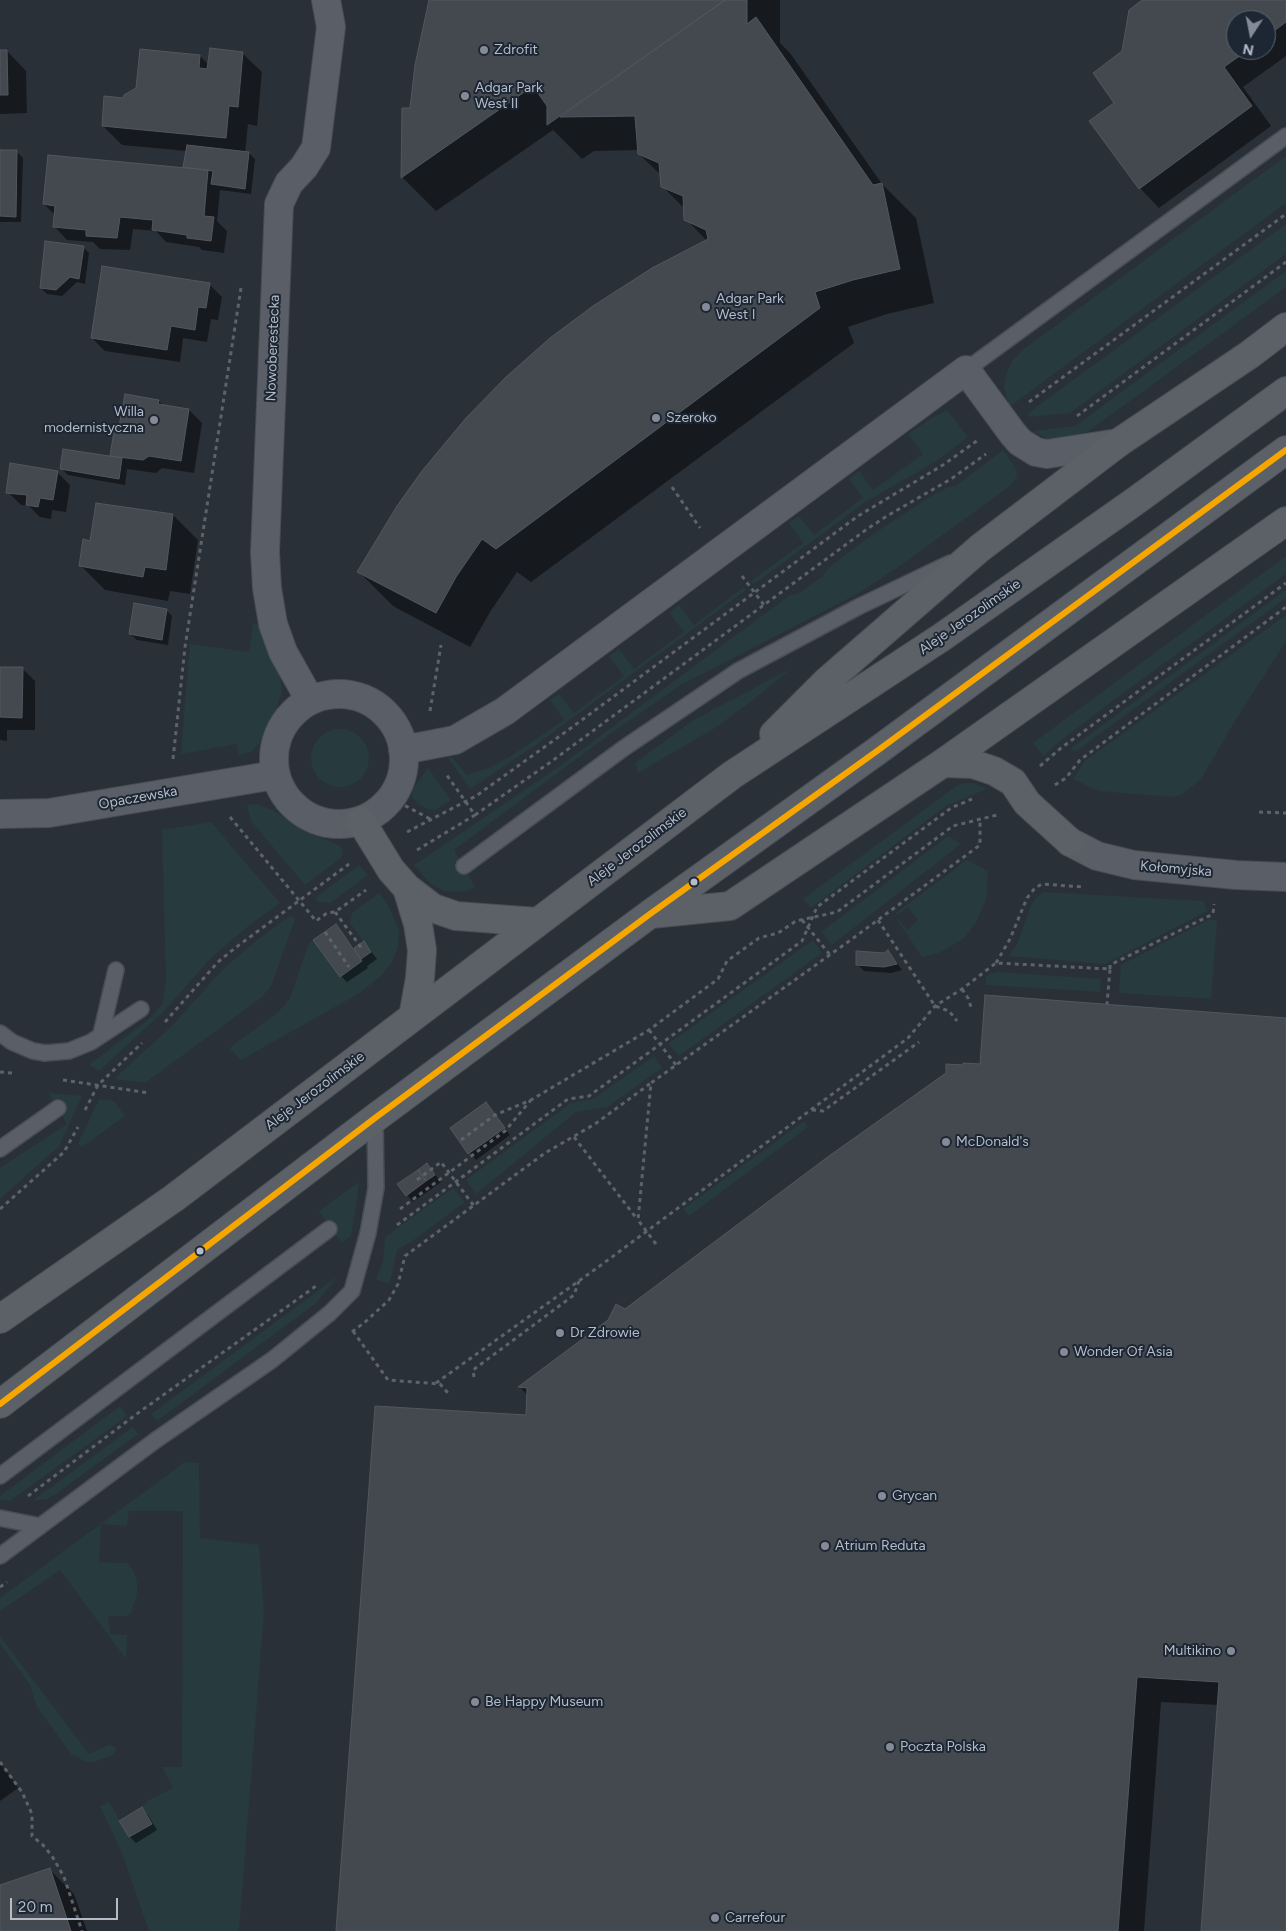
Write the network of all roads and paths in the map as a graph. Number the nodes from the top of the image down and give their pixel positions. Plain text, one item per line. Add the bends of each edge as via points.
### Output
1 (326, 0) edge
2 (1286, 136) edge
3 (1286, 214) edge
4 (1286, 262) edge
5 (276, 276) junction
6 (1286, 327) edge
7 (966, 370) junction
8 (1284, 392) edge
9 (1026, 404) dead end
10 (1072, 419) dead end
11 (1013, 434) junction
12 (985, 435) dead end
13 (1118, 443) junction
14 (1286, 450) edge
15 (1286, 521) edge
16 (980, 548) junction
17 (1286, 583) edge
18 (1286, 607) edge
19 (310, 700) junction
20 (403, 750) junction
21 (173, 761) dead end
22 (943, 763) junction
23 (275, 775) junction
24 (732, 775) junction
25 (1020, 793) junction
26 (392, 798) junction
27 (466, 802) junction
28 (1259, 812) dead end
29 (1286, 813) edge
30 (0, 814) edge
31 (475, 816) junction
32 (230, 817) dead end
33 (980, 819) junction
34 (432, 820) junction
35 (362, 821) junction
36 (403, 835) dead end
37 (1070, 842) joint
38 (416, 851) dead end
39 (355, 859) dead end
40 (464, 866) dead end
41 (1286, 877) edge
42 (369, 887) dead end
43 (1090, 887) dead end
44 (406, 888) junction
45 (1214, 896) dead end
46 (298, 900) junction
47 (335, 912) junction
48 (650, 914) junction
49 (812, 917) junction
50 (802, 920) junction
51 (878, 920) junction
52 (537, 922) junction
53 (808, 927) junction
54 (325, 932) dead end
55 (363, 950) dead end
56 (830, 955) junction
57 (996, 962) junction
58 (349, 966) dead end
59 (1110, 969) junction
60 (116, 970) dead end
61 (962, 989) junction
62 (1106, 1004) dead end
63 (935, 1006) junction
64 (141, 1009) dead end
65 (972, 1010) dead end
66 (413, 1017) junction
67 (957, 1021) dead end
68 (162, 1025) dead end
69 (649, 1030) junction
70 (0, 1033) edge
71 (101, 1034) junction
72 (143, 1042) dead end
73 (919, 1042) dead end
74 (660, 1045) junction
75 (676, 1065) junction
76 (0, 1072) edge
77 (20, 1074) dead end
78 (59, 1079) dead end
79 (651, 1083) junction
80 (98, 1085) junction
81 (149, 1093) dead end
82 (531, 1100) junction
83 (58, 1108) dead end
84 (811, 1110) junction
85 (82, 1116) dead end
86 (376, 1118) junction
87 (79, 1124) dead end
88 (574, 1137) junction
89 (461, 1140) dead end
90 (0, 1149) edge
91 (449, 1172) junction
92 (417, 1180) dead end
93 (456, 1182) junction
94 (474, 1206) junction
95 (0, 1209) edge
96 (399, 1210) dead end
97 (638, 1220) junction
98 (393, 1227) dead end
99 (329, 1229) dead end
100 (646, 1230) junction
101 (656, 1244) dead end
102 (580, 1280) junction
103 (320, 1284) dead end
104 (0, 1319) edge
105 (353, 1331) junction
106 (345, 1337) dead end
107 (474, 1377) dead end
108 (436, 1383) junction
109 (449, 1394) dead end
110 (0, 1404) edge
111 (0, 1476) edge
112 (23, 1500) dead end
113 (0, 1518) edge
114 (40, 1526) junction
115 (0, 1556) edge
116 (0, 1762) edge
117 (82, 1931) edge

1 - 5 street, Nowoberestecka via 331,27 316,148 289,183 279,204
2 - 7 lane
3 - 9 path
4 - 10 path
5 - 19 street, Nowoberestecka via 265,552 267,588 283,652
5 - 21 path via 243,273 185,646
6 - 13 main road
7 - 11 street
7 - 20 street via 505,711 455,740
8 - 24 main road, Aleje Jerozolimskie via 942,637
11 - 13 street via 1036,452 1047,454
11 - 31 path via 951,479 867,529
12 - 27 path via 943,466 858,516
13 - 16 main road
14 - 48 main road
15 - 22 main road
16 - 24 main road via 827,681
16 - 40 lane via 858,607 738,672 624,748
17 - 25 path via 1061,748
18 - 25 path via 1080,760 1066,778
19 - 20 street via 340,694 370,701 392,722 400,735
19 - 23 street via 287,718 279,731 274,745
20 - 26 street via 402,776
22 - 25 main road via 973,764 994,771
22 - 48 main road via 730,906
23 - 30 street, Opaczewska via 49,813
23 - 35 street via 280,789 301,813 330,824
24 - 52 main road, Aleje Jerozolimskie
25 - 33 path via 1006,812
25 - 37 main road
25 - 49 path via 951,808 817,907
26 - 34 path
26 - 35 street
27 - 31 path
27 - 34 path
28 - 29 path
31 - 38 path
32 - 46 path
33 - 49 path via 953,826 837,912
33 - 51 path via 980,845
34 - 36 path
35 - 44 main road via 383,859
37 - 41 street, Kołomyjska via 1097,856 1134,865
39 - 46 path
42 - 47 path
43 - 57 path via 1042,884 1035,888
44 - 52 main road via 434,908 456,916
44 - 66 main road via 418,924 422,950
45 - 59 path via 1213,914 1110,965
46 - 47 path via 316,921 327,913
46 - 68 path via 218,962
47 - 55 path
48 - 86 main road
49 - 50 path
49 - 53 path
50 - 53 path
50 - 69 path via 778,933 759,938 727,961 718,979
51 - 56 path
51 - 63 path
52 - 66 main road, Aleje Jerozolimskie
53 - 56 path
53 - 74 path via 802,941
54 - 58 path
56 - 75 path
57 - 59 path
57 - 61 path
59 - 62 path
60 - 71 lane
61 - 63 path
61 - 65 path
63 - 67 path via 949,1012
63 - 84 path via 908,1038
64 - 71 lane
66 - 104 main road, Aleje Jerozolimskie via 174,1198
69 - 74 path
69 - 82 path
70 - 71 lane via 22,1047 45,1053 79,1048
72 - 80 path
73 - 84 path via 823,1110
74 - 75 path
74 - 93 path via 589,1096 568,1100
75 - 79 path
76 - 77 path
78 - 80 path
79 - 88 path
79 - 97 path
80 - 81 path
80 - 85 path
82 - 89 path via 495,1115
82 - 91 path via 505,1131
83 - 90 lane
84 - 100 path
86 - 110 main road
86 - 114 lane via 376,1188 352,1291 272,1360
87 - 95 path via 64,1152
88 - 94 path via 545,1153
88 - 97 path
91 - 92 path via 441,1162
91 - 93 path
91 - 96 path
93 - 94 path
93 - 98 path
94 - 105 path via 405,1256 398,1284 389,1300
97 - 100 path
99 - 111 lane
100 - 101 path
100 - 102 path
102 - 107 path via 574,1295 473,1370
102 - 108 path
103 - 112 path via 138,1413
105 - 106 path
105 - 108 path via 388,1380
108 - 109 path
113 - 114 lane
114 - 115 lane
116 - 117 path via 22,1792 32,1814 32,1836 43,1844 64,1877

